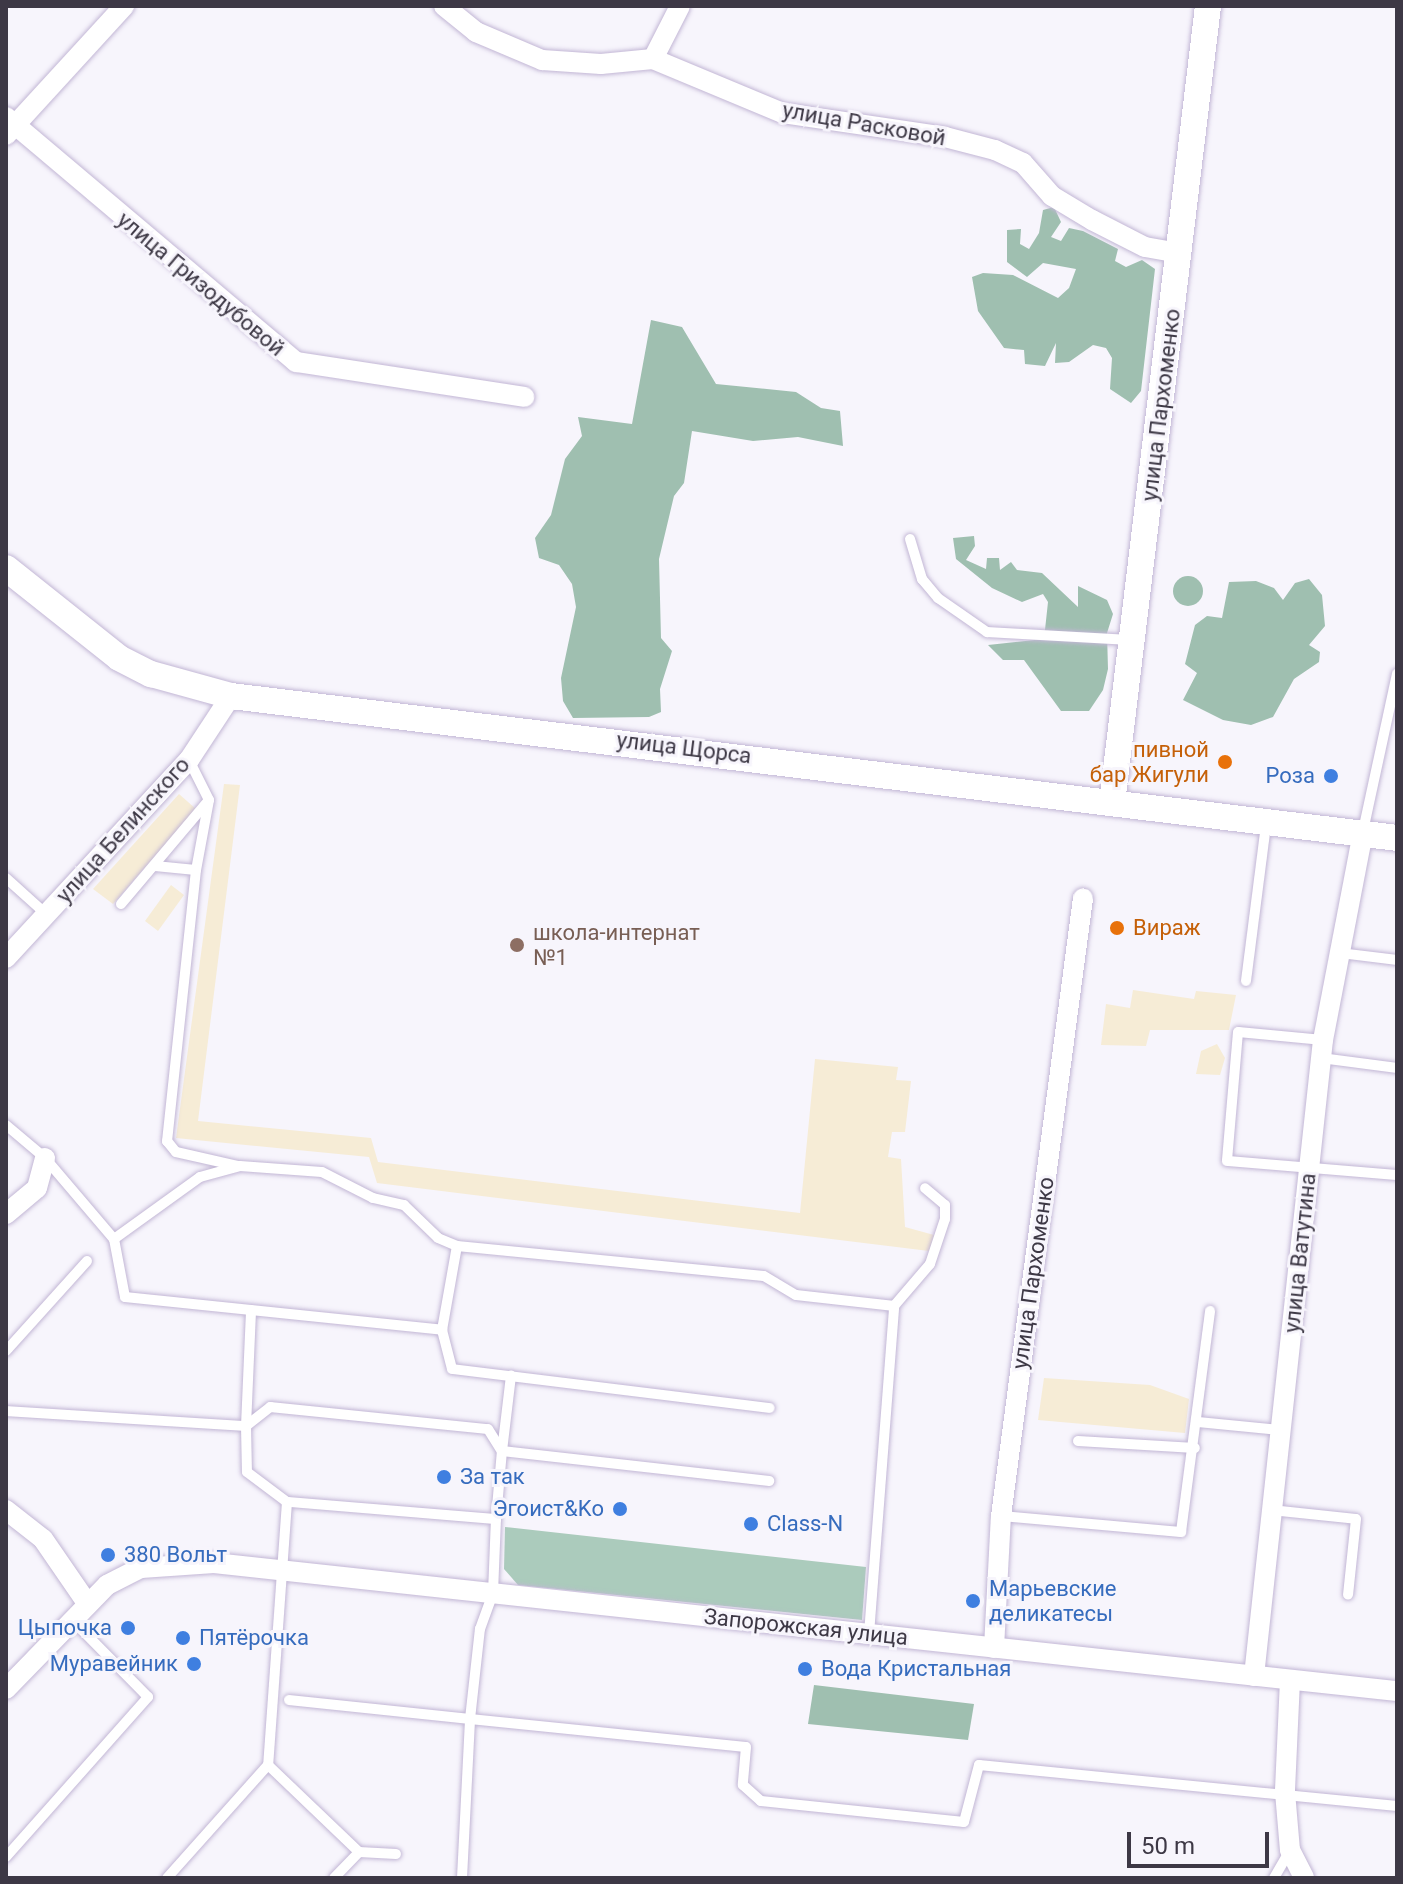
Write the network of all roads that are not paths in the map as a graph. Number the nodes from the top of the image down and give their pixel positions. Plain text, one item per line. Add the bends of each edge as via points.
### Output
1 (124, 6) edge
2 (444, 6) edge
3 (680, 6) edge
4 (1208, 6) edge
5 (653, 59) junction
6 (8, 127) edge
7 (1180, 253) junction
8 (524, 397) dead end
9 (910, 539) dead end
10 (6, 568) edge
11 (1130, 640) junction
12 (1397, 674) edge
13 (231, 696) junction
14 (189, 760) junction
15 (209, 800) junction
16 (1112, 803) junction
17 (1266, 822) junction
18 (1363, 833) junction
19 (1397, 838) edge
20 (155, 866) junction
21 (196, 870) junction
22 (6, 878) edge
23 (1083, 898) dead end
24 (121, 904) dead end
25 (46, 914) junction
26 (1340, 953) junction
27 (6, 958) edge
28 (1397, 960) edge
29 (1246, 981) dead end
30 (1322, 1049) junction
31 (1397, 1068) edge
32 (6, 1125) edge
33 (45, 1158) junction
34 (240, 1166) junction
35 (1309, 1167) junction
36 (1397, 1175) edge
37 (925, 1188) dead end
38 (6, 1214) edge
39 (114, 1239) junction
40 (457, 1246) junction
41 (87, 1261) dead end
42 (894, 1306) junction
43 (251, 1310) junction
44 (1210, 1311) dead end
45 (442, 1330) junction
46 (6, 1351) edge
47 (511, 1376) junction
48 (770, 1408) dead end
49 (6, 1411) edge
50 (1198, 1422) junction
51 (246, 1426) junction
52 (1280, 1430) junction
53 (1078, 1441) dead end
54 (1195, 1448) junction
55 (502, 1451) junction
56 (769, 1481) dead end
57 (287, 1502) junction
58 (6, 1510) edge
59 (1271, 1510) junction
60 (1001, 1516) junction
61 (496, 1519) junction
62 (281, 1570) junction
63 (493, 1593) junction
64 (1348, 1595) dead end
65 (87, 1603) junction
66 (72, 1620) junction
67 (869, 1634) junction
68 (994, 1648) junction
69 (1254, 1676) junction
70 (1290, 1680) junction
71 (6, 1689) edge
72 (1397, 1691) edge
73 (289, 1700) dead end
74 (470, 1719) junction
75 (268, 1765) junction
76 (1285, 1792) junction
77 (1397, 1806) edge
78 (1290, 1850) junction
79 (359, 1852) junction
80 (396, 1854) dead end
81 (6, 1857) edge
82 (167, 1878) edge
83 (334, 1878) edge
84 (462, 1878) edge
85 (1274, 1878) edge
86 (1304, 1878) edge

1 - 6 street
2 - 5 street, улица Расковой via 476,32 542,60 601,64
3 - 5 street
4 - 7 main road, улица Пархоменко
5 - 7 street, улица Расковой via 783,113 945,137 995,150 1023,163 1052,196 1092,220 1145,247
6 - 8 street, улица Гризодубовой via 296,362
7 - 11 main road, улица Пархоменко
9 - 11 lane via 922,579 938,598 987,632
10 - 13 main road, улица Щорса via 119,658 151,674
11 - 16 main road, улица Пархоменко
12 - 18 lane
13 - 14 street, улица Белинского
13 - 16 main road, улица Щорса
14 - 15 lane
14 - 25 street, улица Белинского
15 - 20 lane
15 - 21 lane
16 - 17 main road, улица Щорса
17 - 18 main road, улица Щорса
17 - 29 lane
18 - 19 main road, улица Щорса
18 - 26 street, улица Ватутина
20 - 21 lane
20 - 24 lane
21 - 34 lane via 167,1141 176,1152
22 - 25 lane
23 - 60 street, улица Пархоменко
25 - 27 street, улица Белинского
26 - 28 lane
26 - 30 street, улица Ватутина
30 - 31 lane
30 - 35 street, улица Ватутина
30 - 35 lane via 1238,1032 1227,1161
32 - 33 lane
33 - 38 street via 37,1188
33 - 39 lane
34 - 39 lane via 200,1177
34 - 40 lane via 322,1172 373,1198 404,1205 438,1238
35 - 36 lane
35 - 52 street, улица Ватутина
37 - 42 lane via 945,1205 945,1219 930,1264
39 - 43 lane via 125,1297
40 - 42 lane via 764,1276 796,1295
40 - 45 lane
41 - 46 lane
42 - 67 lane
43 - 45 lane
43 - 51 lane
44 - 50 lane
45 - 47 lane via 452,1369
47 - 48 lane
47 - 55 lane
49 - 51 lane
50 - 52 lane
50 - 54 lane
51 - 55 lane via 270,1407 488,1429
51 - 57 lane via 247,1472
52 - 59 street, улица Ватутина
53 - 54 lane
54 - 60 lane via 1181,1532
55 - 56 lane
55 - 61 lane
57 - 61 lane
57 - 62 lane
58 - 65 street via 43,1539
59 - 64 lane via 1356,1519
59 - 69 street, улица Ватутина
60 - 68 street, улица Пархоменко
61 - 63 lane
62 - 63 street, Запорожская улица
62 - 65 street, Запорожская улица via 214,1563 141,1568 107,1585
62 - 75 lane
63 - 67 street, Запорожская улица
63 - 74 lane via 480,1629
65 - 66 street, Запорожская улица
66 - 71 street, Запорожская улица
66 - 81 lane via 148,1697
67 - 68 street, Запорожская улица
68 - 69 street, Запорожская улица
69 - 70 street, Запорожская улица
70 - 72 street, Запорожская улица
70 - 76 street
73 - 74 lane
74 - 76 lane via 746,1747 743,1785 761,1801 964,1822 979,1765
74 - 84 lane
75 - 79 lane
75 - 82 lane
76 - 77 lane
76 - 78 street
78 - 85 lane
78 - 86 street
79 - 80 lane
79 - 83 lane

